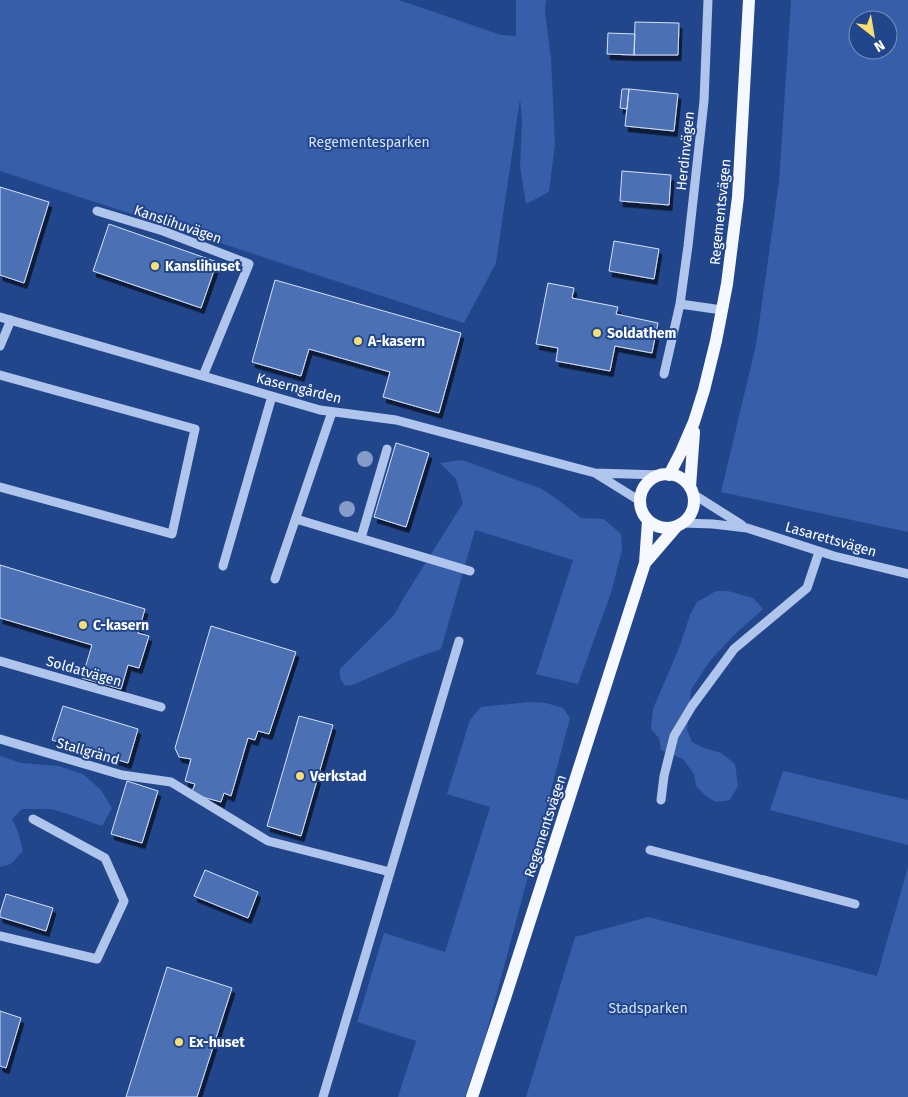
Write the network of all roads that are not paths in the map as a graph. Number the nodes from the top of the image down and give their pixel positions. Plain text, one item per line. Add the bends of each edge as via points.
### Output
1 (708, 0) edge
2 (750, 0) edge
3 (97, 212) dead end
4 (680, 304) junction
5 (722, 310) junction
6 (0, 317) edge
7 (11, 320) junction
8 (0, 346) edge
9 (664, 374) dead end
10 (0, 375) edge
11 (203, 376) junction
12 (272, 396) junction
13 (332, 412) junction
14 (694, 422) junction
15 (387, 449) dead end
16 (595, 473) junction
17 (664, 475) junction
18 (0, 487) edge
19 (691, 491) junction
20 (640, 501) junction
21 (296, 518) junction
22 (648, 521) junction
23 (680, 525) junction
24 (747, 528) junction
25 (361, 538) junction
26 (819, 552) junction
27 (645, 563) junction
28 (223, 566) dead end
29 (470, 571) dead end
30 (908, 574) edge
31 (275, 579) dead end
32 (459, 641) dead end
33 (0, 661) edge
34 (161, 707) dead end
35 (0, 739) edge
36 (661, 800) dead end
37 (33, 819) dead end
38 (650, 850) dead end
39 (390, 872) junction
40 (855, 904) dead end
41 (0, 936) edge
42 (323, 1097) edge
43 (472, 1097) edge

1 - 4 street, Herdinvägen via 704,101
2 - 5 main road, Regementsvägen via 738,197
3 - 11 street, Kanslihuvägen via 163,231 249,264
4 - 5 street
4 - 9 street, Herdinvägen
5 - 14 main road, Regementsvägen
6 - 7 street, Kaserngården
7 - 8 street
7 - 11 street, Kaserngården
10 - 18 street via 195,429 172,534
11 - 12 street, Kaserngården
12 - 13 street, Kaserngården
12 - 28 street
13 - 16 street, Kaserngården via 396,420
13 - 21 street
14 - 17 main road, Regementsvägen via 681,452
14 - 19 main road, Regementsvägen
15 - 25 street
16 - 17 street, Kaserngården
16 - 20 street, Kaserngården
17 - 19 main road via 677,476
17 - 20 main road via 650,481
19 - 23 main road via 692,510
19 - 24 street, Lasarettsvägen
20 - 22 main road
21 - 25 street
21 - 31 street
22 - 23 main road via 660,528
22 - 27 main road, Regementsvägen
23 - 24 street, Lasarettsvägen
23 - 27 main road, Regementsvägen
24 - 26 street, Lasarettsvägen
25 - 29 street
26 - 30 street, Lasarettsvägen
26 - 36 street via 807,588 734,648 692,706 674,736
27 - 43 main road, Regementsvägen
32 - 39 street
33 - 34 street, Soldatvägen
35 - 39 street, Stallgränd via 122,775 171,782 268,841
37 - 41 street via 105,858 124,901 97,960
38 - 40 street
39 - 42 street

